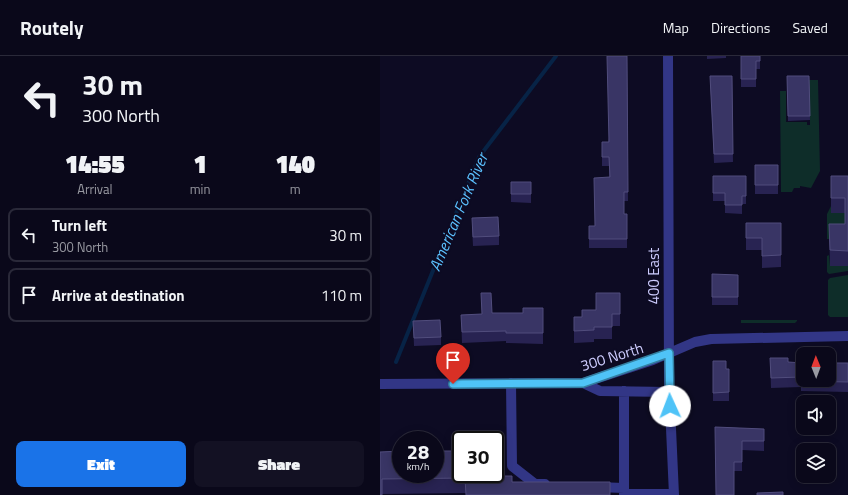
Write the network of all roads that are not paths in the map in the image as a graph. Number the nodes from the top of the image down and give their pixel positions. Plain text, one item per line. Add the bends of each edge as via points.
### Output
1 (668, 56) edge
2 (848, 336) edge
3 (669, 353) junction
4 (511, 383) junction
5 (583, 383) junction
6 (380, 384) edge
7 (624, 391) junction
8 (669, 392) junction
9 (557, 484) edge
10 (588, 484) edge
11 (624, 492) edge
12 (674, 494) edge

1 - 3 street, 400 East
2 - 3 street, 300 North via 711,339 695,342
3 - 5 street, 300 North
3 - 8 street, 400 East
4 - 5 street, 300 North
4 - 6 street, 300 North
4 - 9 street via 512,466 535,484
5 - 7 street via 600,391
7 - 8 street
7 - 11 street
8 - 12 street, 400 East
10 - 11 street
11 - 12 street

